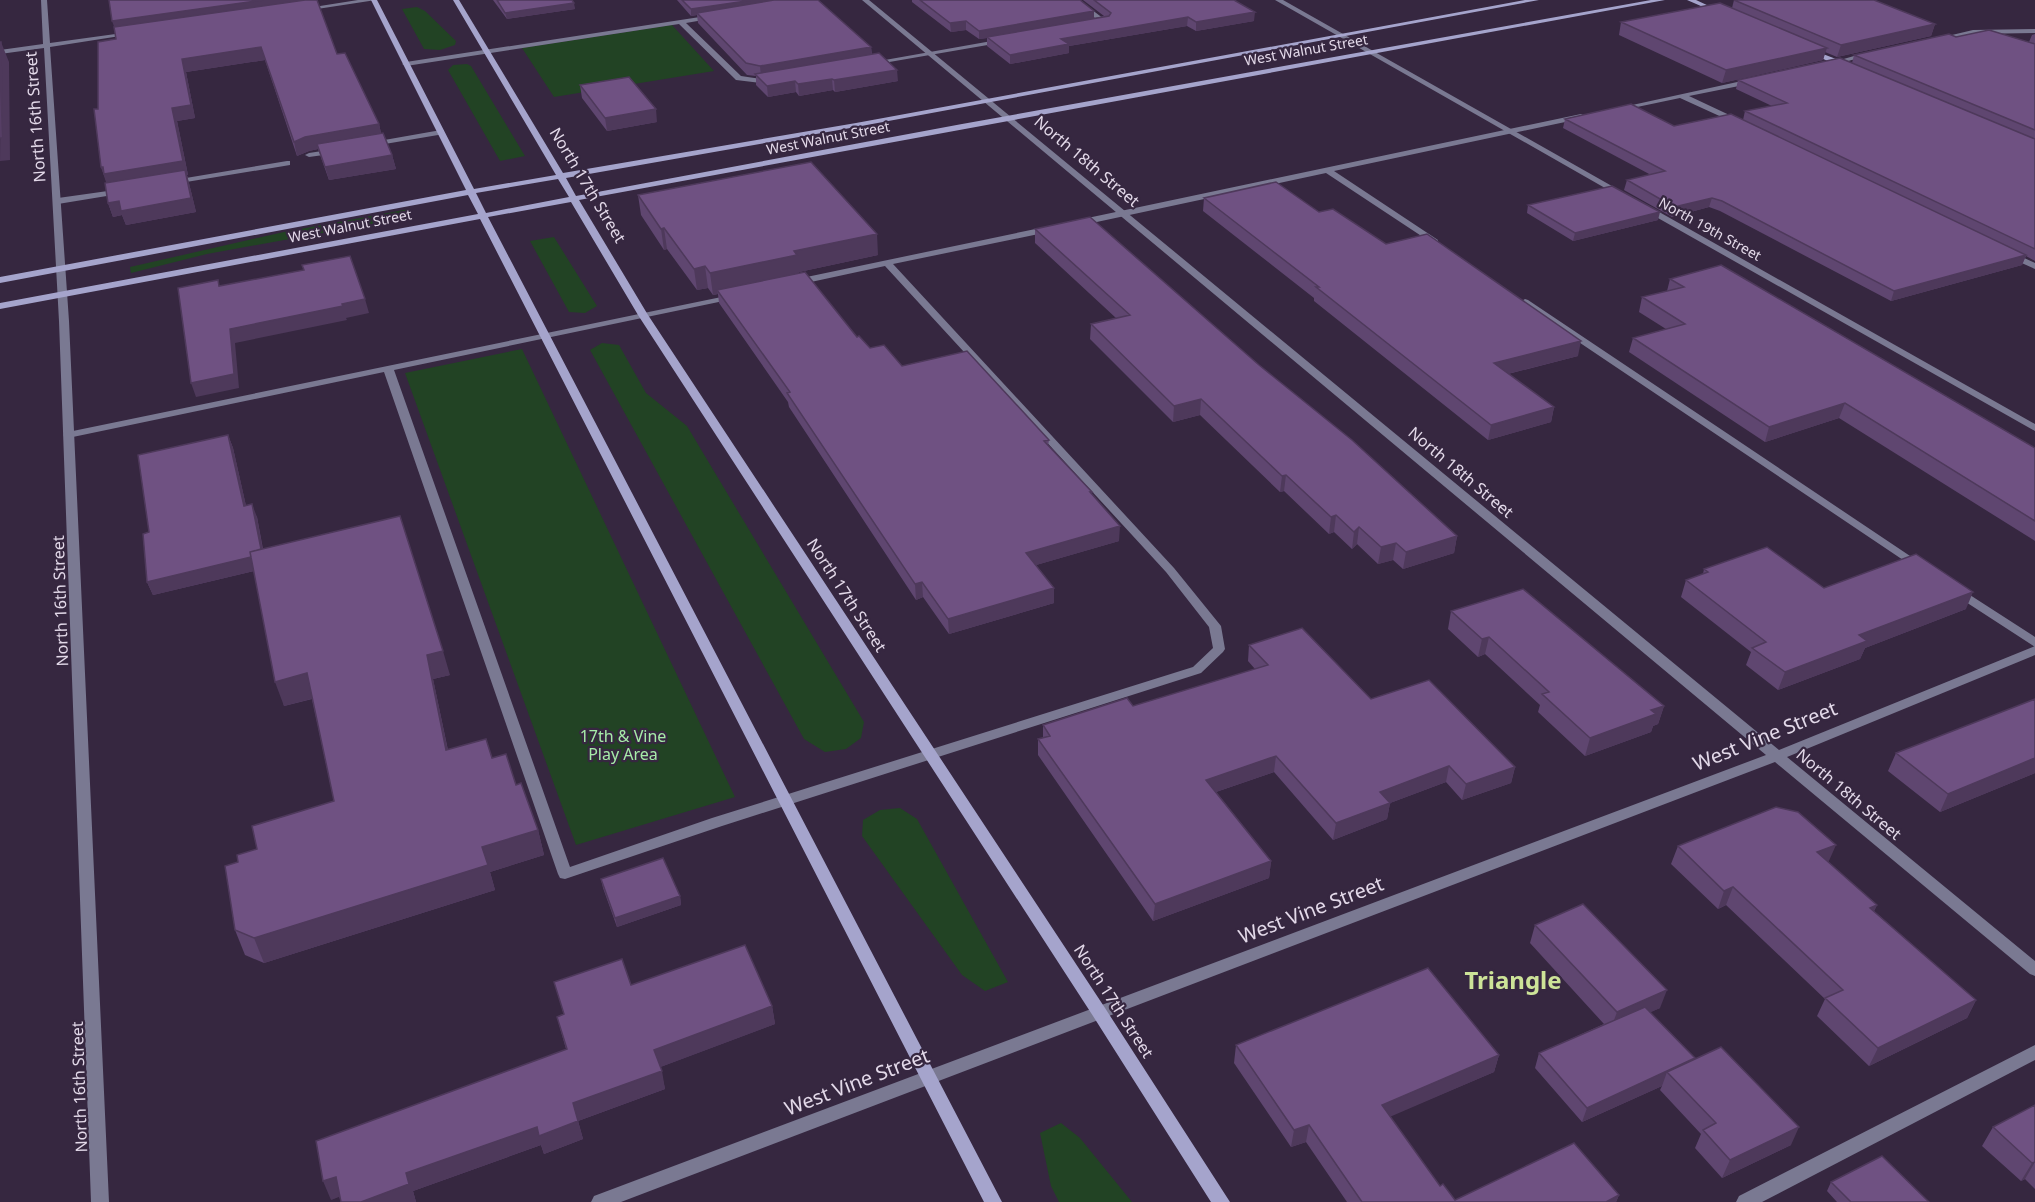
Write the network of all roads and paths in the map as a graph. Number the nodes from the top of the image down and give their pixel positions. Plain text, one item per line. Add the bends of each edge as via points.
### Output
1 (44, 0) edge
2 (373, 0) edge
3 (456, 0) edge
4 (865, 0) edge
5 (1075, 0) edge
6 (1278, 0) edge
7 (1536, 0) edge
8 (1662, 0) edge
9 (1690, 0) edge
10 (291, 11) edge
11 (716, 17) edge
12 (1730, 17) edge
13 (681, 22) junction
14 (1085, 27) edge
15 (2035, 31) edge
16 (139, 32) edge
17 (1995, 33) junction
18 (1341, 36) junction
19 (2005, 38) edge
20 (1015, 39) edge
21 (1929, 41) edge
22 (47, 45) junction
23 (1805, 49) edge
24 (487, 51) junction
25 (0, 52) edge
26 (1370, 52) junction
27 (1875, 52) edge
28 (930, 53) junction
29 (1837, 62) junction
30 (406, 64) junction
31 (860, 64) edge
32 (1815, 67) edge
33 (1859, 72) edge
34 (783, 77) edge
35 (1757, 80) edge
36 (1682, 96) junction
37 (988, 100) junction
38 (1605, 111) edge
39 (1594, 114) edge
40 (1008, 118) junction
41 (1746, 127) edge
42 (1509, 131) junction
43 (441, 132) junction
44 (365, 145) edge
45 (343, 149) edge
46 (309, 155) edge
47 (287, 163) dead end
48 (1327, 170) junction
49 (561, 176) junction
50 (163, 184) edge
51 (130, 189) edge
52 (471, 192) junction
53 (575, 199) junction
54 (58, 201) junction
55 (1123, 213) junction
56 (483, 216) junction
57 (1070, 224) edge
58 (1058, 227) edge
59 (1445, 249) edge
60 (2003, 251) edge
61 (887, 263) junction
62 (2035, 266) edge
63 (60, 269) junction
64 (0, 280) edge
65 (783, 285) edge
66 (748, 292) edge
67 (62, 294) junction
68 (1514, 295) edge
69 (0, 306) edge
70 (643, 315) junction
71 (544, 336) junction
72 (388, 368) junction
73 (2035, 428) edge
74 (68, 435) junction
75 (1927, 571) edge
76 (1947, 584) edge
77 (2035, 643) edge
78 (2035, 650) edge
79 (931, 756) junction
80 (1778, 756) junction
81 (785, 802) junction
82 (2035, 970) edge
83 (1099, 1012) junction
84 (2035, 1052) edge
85 (929, 1077) junction
86 (1757, 1200) edge
87 (100, 1202) edge
88 (600, 1202) edge
89 (993, 1202) edge
90 (1221, 1202) edge

1 - 22 street, North 16th Street
2 - 10 street
2 - 30 main road
3 - 24 main road, North 17th Street
4 - 28 street, North 18th Street
5 - 14 street via 1105,22
6 - 18 street, North 19th Street
7 - 18 main road, West Walnut Street
8 - 26 main road, West Walnut Street
9 - 12 main road
11 - 13 street
13 - 24 street
13 - 34 street via 739,78 760,81
15 - 17 street
16 - 22 street
17 - 19 street
17 - 21 street via 1973,32
18 - 26 street, North 19th Street
18 - 37 main road, West Walnut Street
20 - 28 street
22 - 25 street
22 - 54 street, North 16th Street
23 - 29 main road
24 - 30 street
24 - 49 main road, North 17th Street
26 - 40 main road, West Walnut Street
26 - 42 street, North 19th Street
27 - 29 street
28 - 31 street
28 - 37 street, North 18th Street
29 - 32 street
29 - 33 main road
30 - 43 main road
35 - 36 street
36 - 38 street
36 - 41 street
37 - 40 street, North 18th Street
37 - 49 main road, West Walnut Street
39 - 42 street
40 - 53 main road, West Walnut Street
40 - 55 street, North 18th Street
42 - 48 street
42 - 73 street, North 19th Street
43 - 44 street
43 - 52 main road
45 - 46 street
47 - 50 street
48 - 55 street
48 - 59 street
49 - 52 main road, West Walnut Street
49 - 53 main road, North 17th Street
51 - 54 street
52 - 56 main road
52 - 63 main road, West Walnut Street
53 - 56 main road, West Walnut Street
53 - 70 main road, North 17th Street
54 - 63 street, North 16th Street
55 - 57 street
55 - 80 street, North 18th Street
56 - 67 main road, West Walnut Street
56 - 71 main road
58 - 61 street
60 - 62 street
61 - 65 street
61 - 79 street via 1170,570 1215,626 1219,649 1197,670
63 - 64 main road, West Walnut Street
63 - 67 street, North 16th Street
66 - 70 street
67 - 69 main road, West Walnut Street
67 - 74 street, North 16th Street
68 - 75 street
70 - 71 street
70 - 79 main road, North 17th Street
71 - 72 street
71 - 81 main road
72 - 74 street
72 - 81 street via 565,874
74 - 87 street, North 16th Street
76 - 77 street
78 - 80 street, West Vine Street
79 - 81 street
79 - 83 main road, North 17th Street
80 - 82 street, North 18th Street
80 - 83 street, West Vine Street
81 - 85 main road
83 - 85 street, West Vine Street
83 - 90 main road, North 17th Street
84 - 86 street
85 - 88 street, West Vine Street
85 - 89 main road

